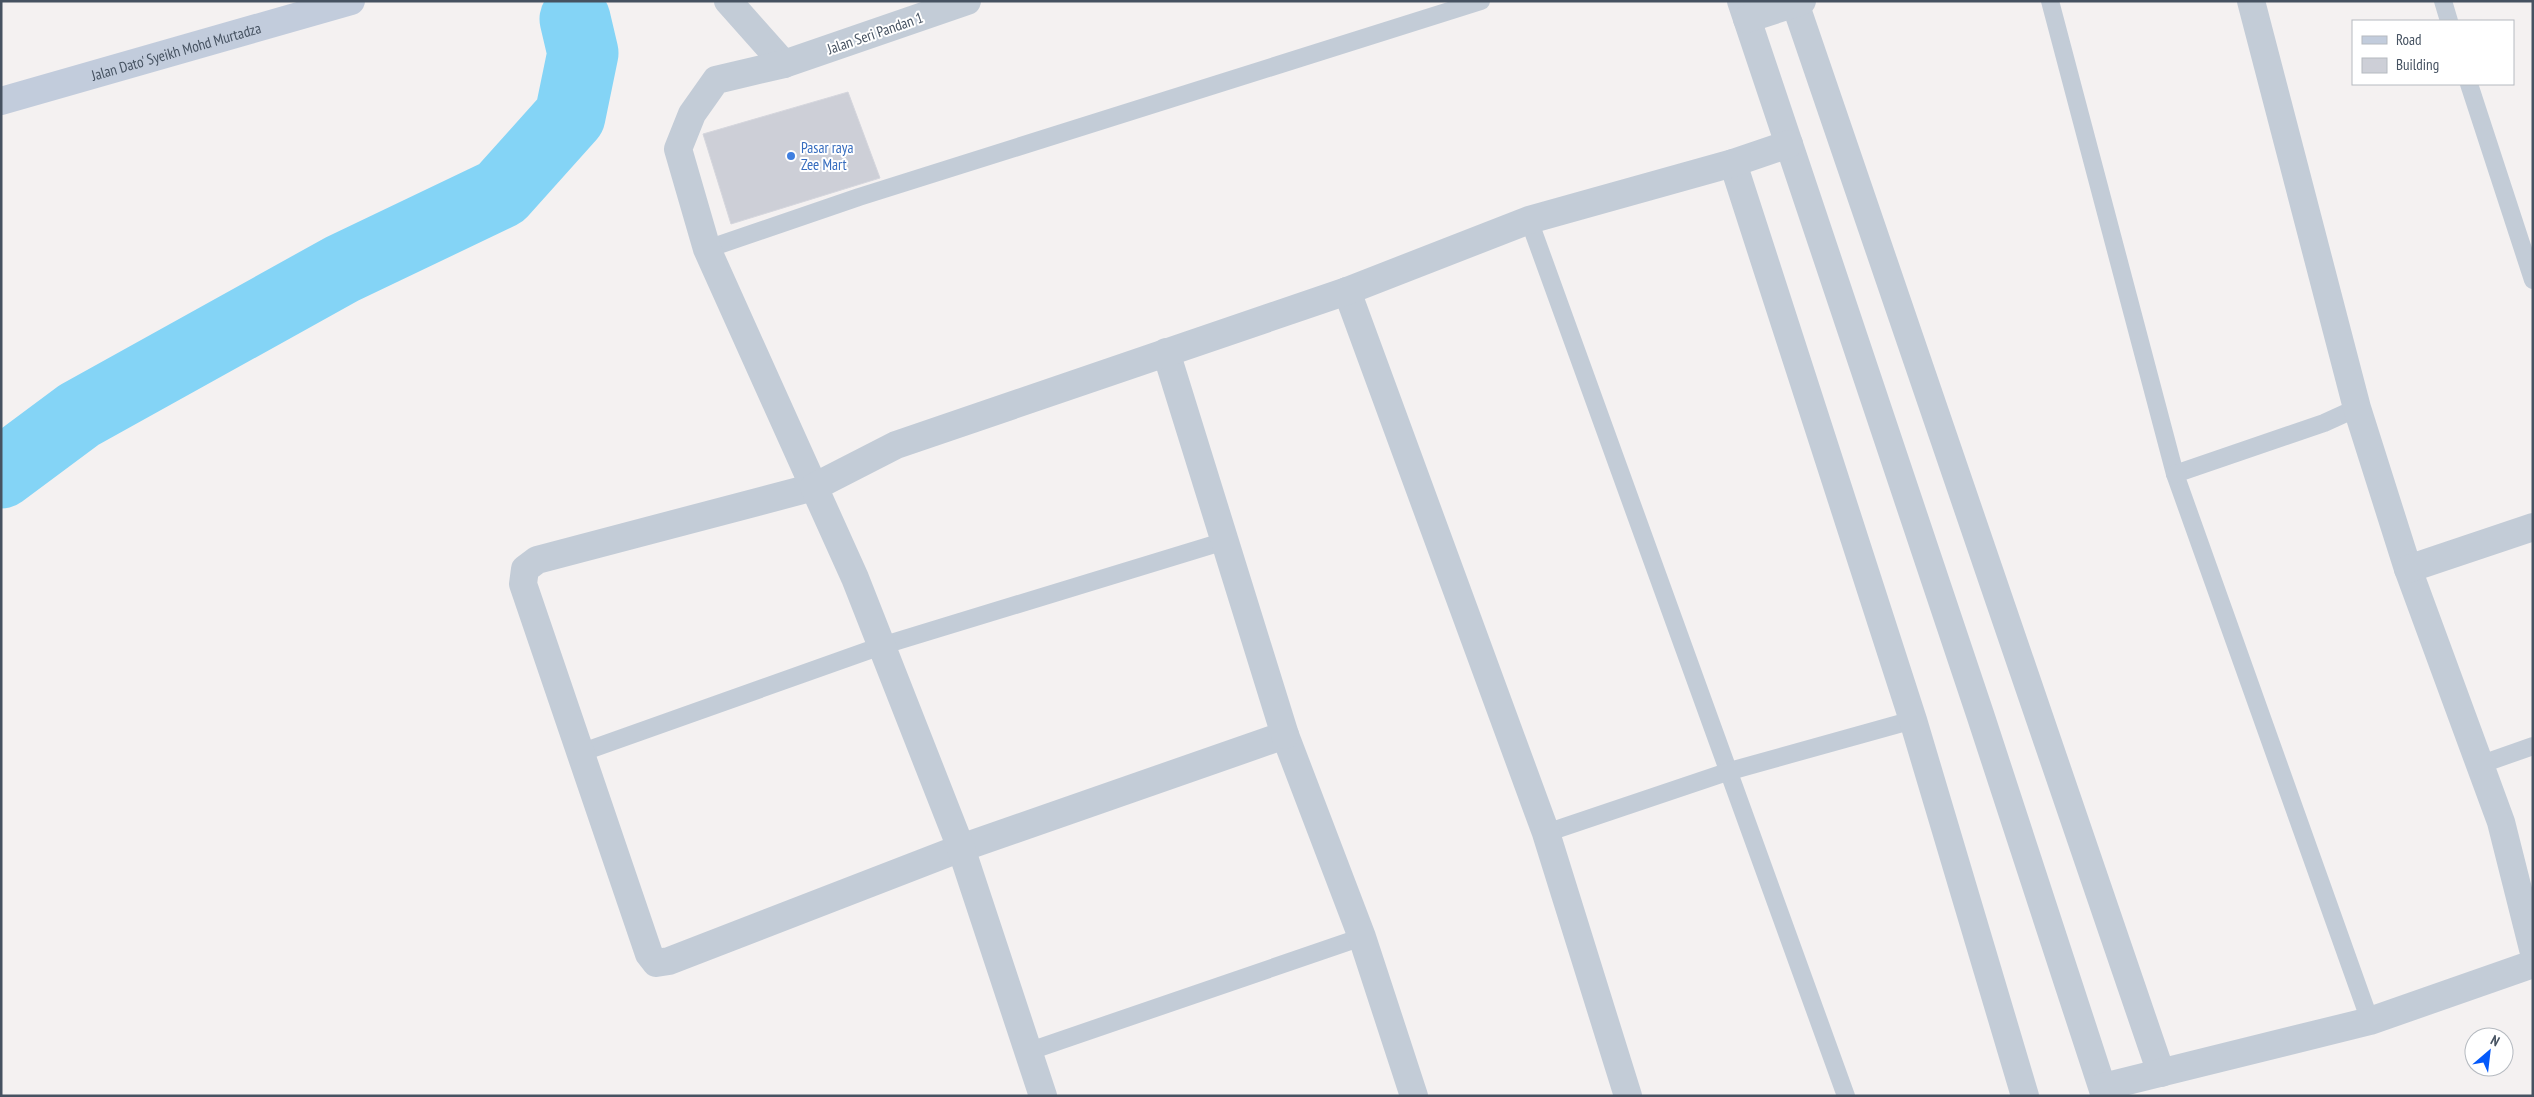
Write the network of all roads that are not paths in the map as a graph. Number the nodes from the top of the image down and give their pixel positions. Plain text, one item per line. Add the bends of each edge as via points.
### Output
1 (351, 1) edge
2 (728, 1) edge
3 (967, 1) edge
4 (1481, 1) edge
5 (2050, 1) edge
6 (2251, 1) edge
7 (2443, 1) edge
8 (1798, 2) edge
9 (306, 8) edge
10 (1744, 10) edge
11 (2449, 20) edge
12 (784, 64) junction
13 (2469, 85) edge
14 (1, 101) edge
15 (1789, 144) junction
16 (1733, 163) junction
17 (1529, 220) junction
18 (707, 249) junction
19 (2533, 280) edge
20 (1347, 290) junction
21 (1166, 352) junction
22 (2358, 408) junction
23 (2175, 474) junction
24 (814, 487) junction
25 (2533, 527) edge
26 (1225, 541) junction
27 (2408, 569) junction
28 (881, 646) junction
29 (1913, 720) junction
30 (1285, 735) junction
31 (2533, 746) edge
32 (580, 753) junction
33 (2479, 765) junction
34 (1730, 771) junction
35 (1546, 833) junction
36 (961, 848) junction
37 (1362, 937) junction
38 (2533, 949) edge
39 (2533, 964) edge
40 (2370, 1021) junction
41 (1027, 1052) junction
42 (2161, 1073) junction
43 (2104, 1091) edge
44 (1043, 1096) edge
45 (1414, 1096) edge
46 (1628, 1096) edge
47 (1846, 1096) edge
48 (2025, 1096) edge

1 - 9 main road, Jalan Dato' Syeikh Mohd Murtadza
2 - 12 street
3 - 12 street, Jalan Seri Pandan 1
4 - 18 lane via 859,196
5 - 23 lane
6 - 22 street
7 - 11 lane
8 - 10 street
8 - 42 street
9 - 14 main road, Jalan Dato' Syeikh Mohd Murtadza
10 - 15 street
12 - 18 street, Jalan Seri Pandan 1 via 716,80 692,114 678,149
13 - 19 lane
15 - 16 street
15 - 43 street
16 - 17 street
16 - 29 street
17 - 20 street
17 - 34 lane
18 - 24 street, Jalan Seri Pandan 1
20 - 21 street
20 - 35 street
21 - 24 street via 896,445
21 - 26 street
22 - 23 lane via 2324,423
22 - 27 street
23 - 40 lane
24 - 28 street, Jalan Seri Pandan 1
24 - 32 street via 537,560 525,570 523,584
25 - 27 street
26 - 28 lane
26 - 30 street
27 - 33 street
28 - 32 lane
28 - 36 street, Jalan Seri Pandan 1
29 - 34 lane
29 - 48 street
30 - 36 street
30 - 37 street
31 - 33 lane
32 - 36 street via 649,954 656,963 669,961
33 - 38 street via 2500,822
34 - 35 lane
34 - 47 lane
35 - 46 street
36 - 41 street, Jalan Seri Pandan 1
37 - 41 lane
37 - 45 street
39 - 40 street
40 - 42 street
41 - 44 street, Jalan Seri Pandan 1
42 - 43 street

